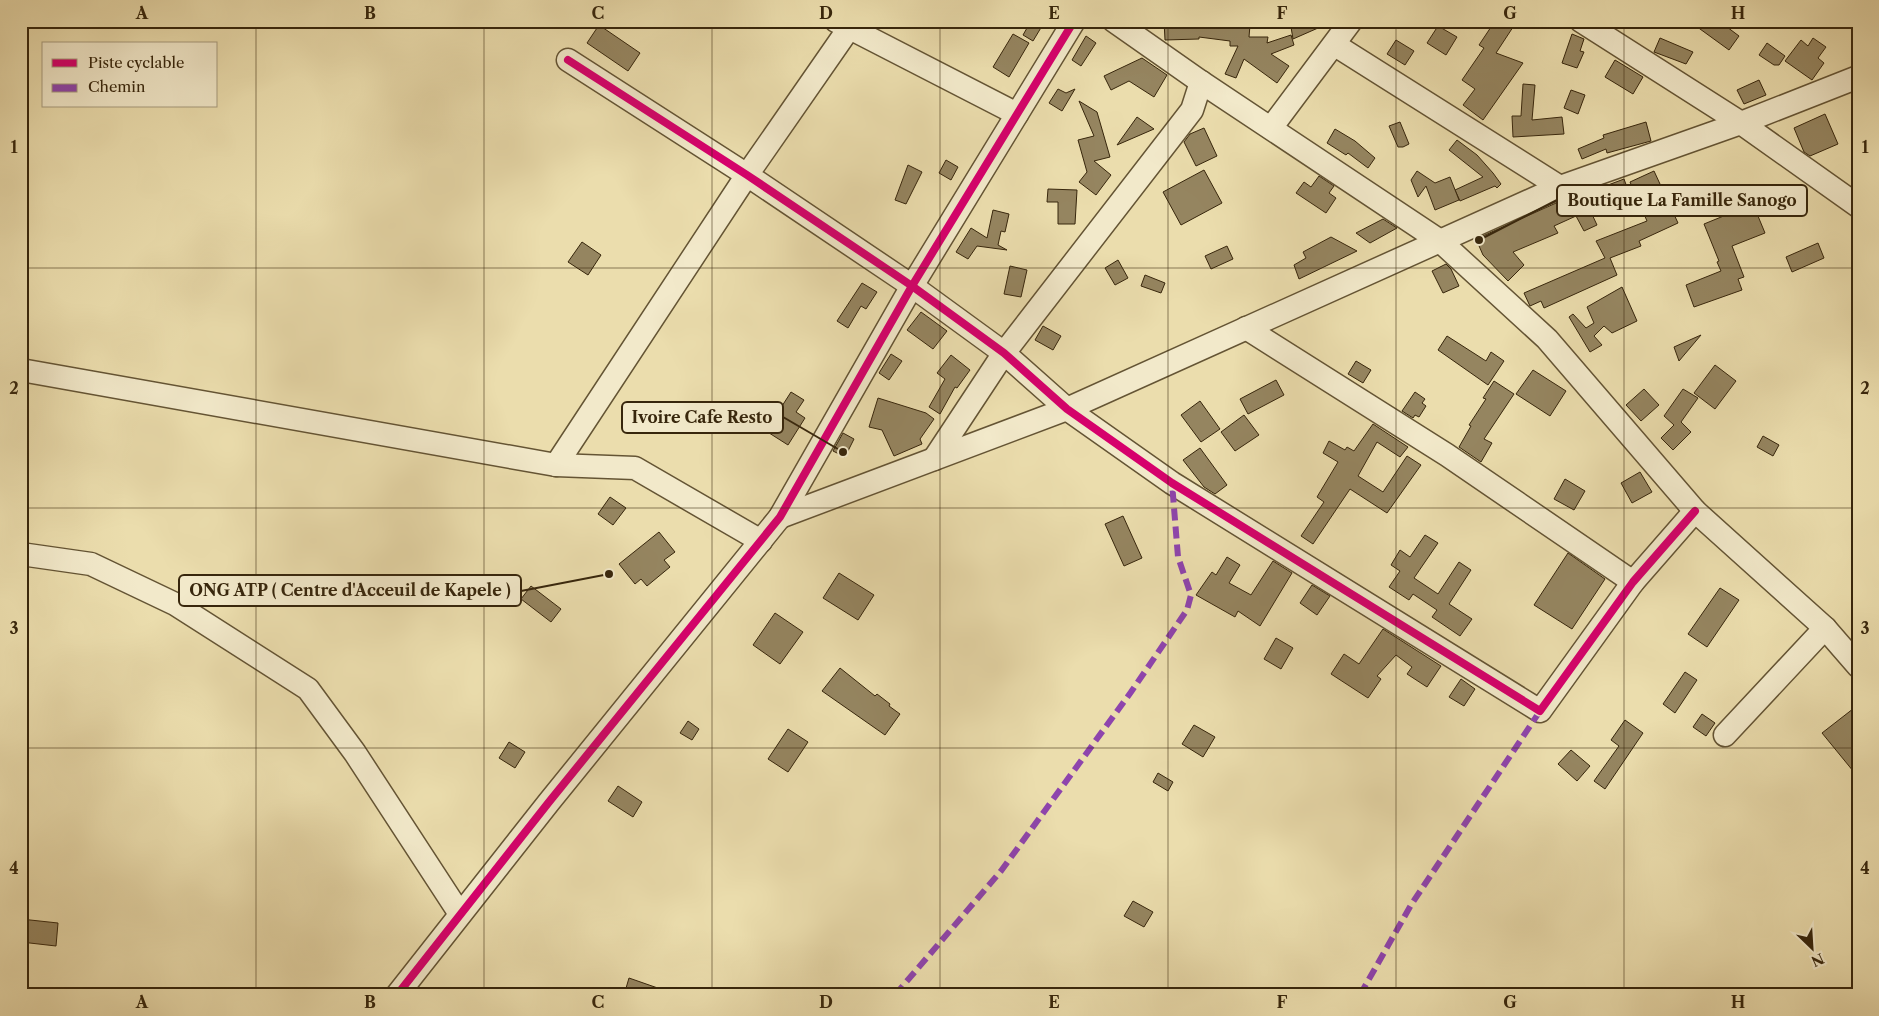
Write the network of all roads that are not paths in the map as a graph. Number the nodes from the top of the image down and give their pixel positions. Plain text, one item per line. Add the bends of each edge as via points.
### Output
1 (1074, 21) edge
2 (1114, 21) edge
3 (1351, 21) edge
4 (1581, 21) edge
5 (846, 24) edge
6 (1335, 45) junction
7 (568, 60) dead end
8 (1858, 77) edge
9 (1201, 82) junction
10 (1017, 114) junction
11 (1741, 123) junction
12 (1271, 128) junction
13 (747, 175) junction
14 (1560, 188) junction
15 (1858, 206) edge
16 (1440, 241) junction
17 (912, 286) junction
18 (1246, 328) junction
19 (1004, 353) junction
20 (21, 370) edge
21 (1067, 408) junction
22 (934, 459) junction
23 (556, 465) junction
24 (1695, 511) junction
25 (780, 517) junction
26 (761, 542) junction
27 (21, 554) edge
28 (1633, 582) junction
29 (1825, 628) junction
30 (1858, 666) edge
31 (1725, 735) dead end
32 (460, 914) junction
33 (397, 995) edge

1 - 10 street
2 - 9 street
3 - 6 street
4 - 11 street
5 - 10 street
5 - 13 street
6 - 12 street
6 - 14 street
7 - 13 street
8 - 11 street
9 - 12 street
9 - 19 street via 1192,110
10 - 17 street
11 - 14 street
11 - 15 street
12 - 16 street
13 - 17 street
13 - 23 street
14 - 16 street
16 - 18 street
16 - 24 street via 1546,338
17 - 19 street
17 - 25 street
18 - 21 street
18 - 28 street via 1447,455
19 - 21 street
19 - 22 street
20 - 23 street
21 - 22 street
21 - 28 street via 1172,483 1540,711
22 - 25 street
23 - 26 street via 635,468
24 - 28 street
24 - 29 street
25 - 26 street
26 - 32 street
27 - 32 street via 91,564 175,604 308,689 355,753
29 - 30 street
29 - 31 street
32 - 33 street

